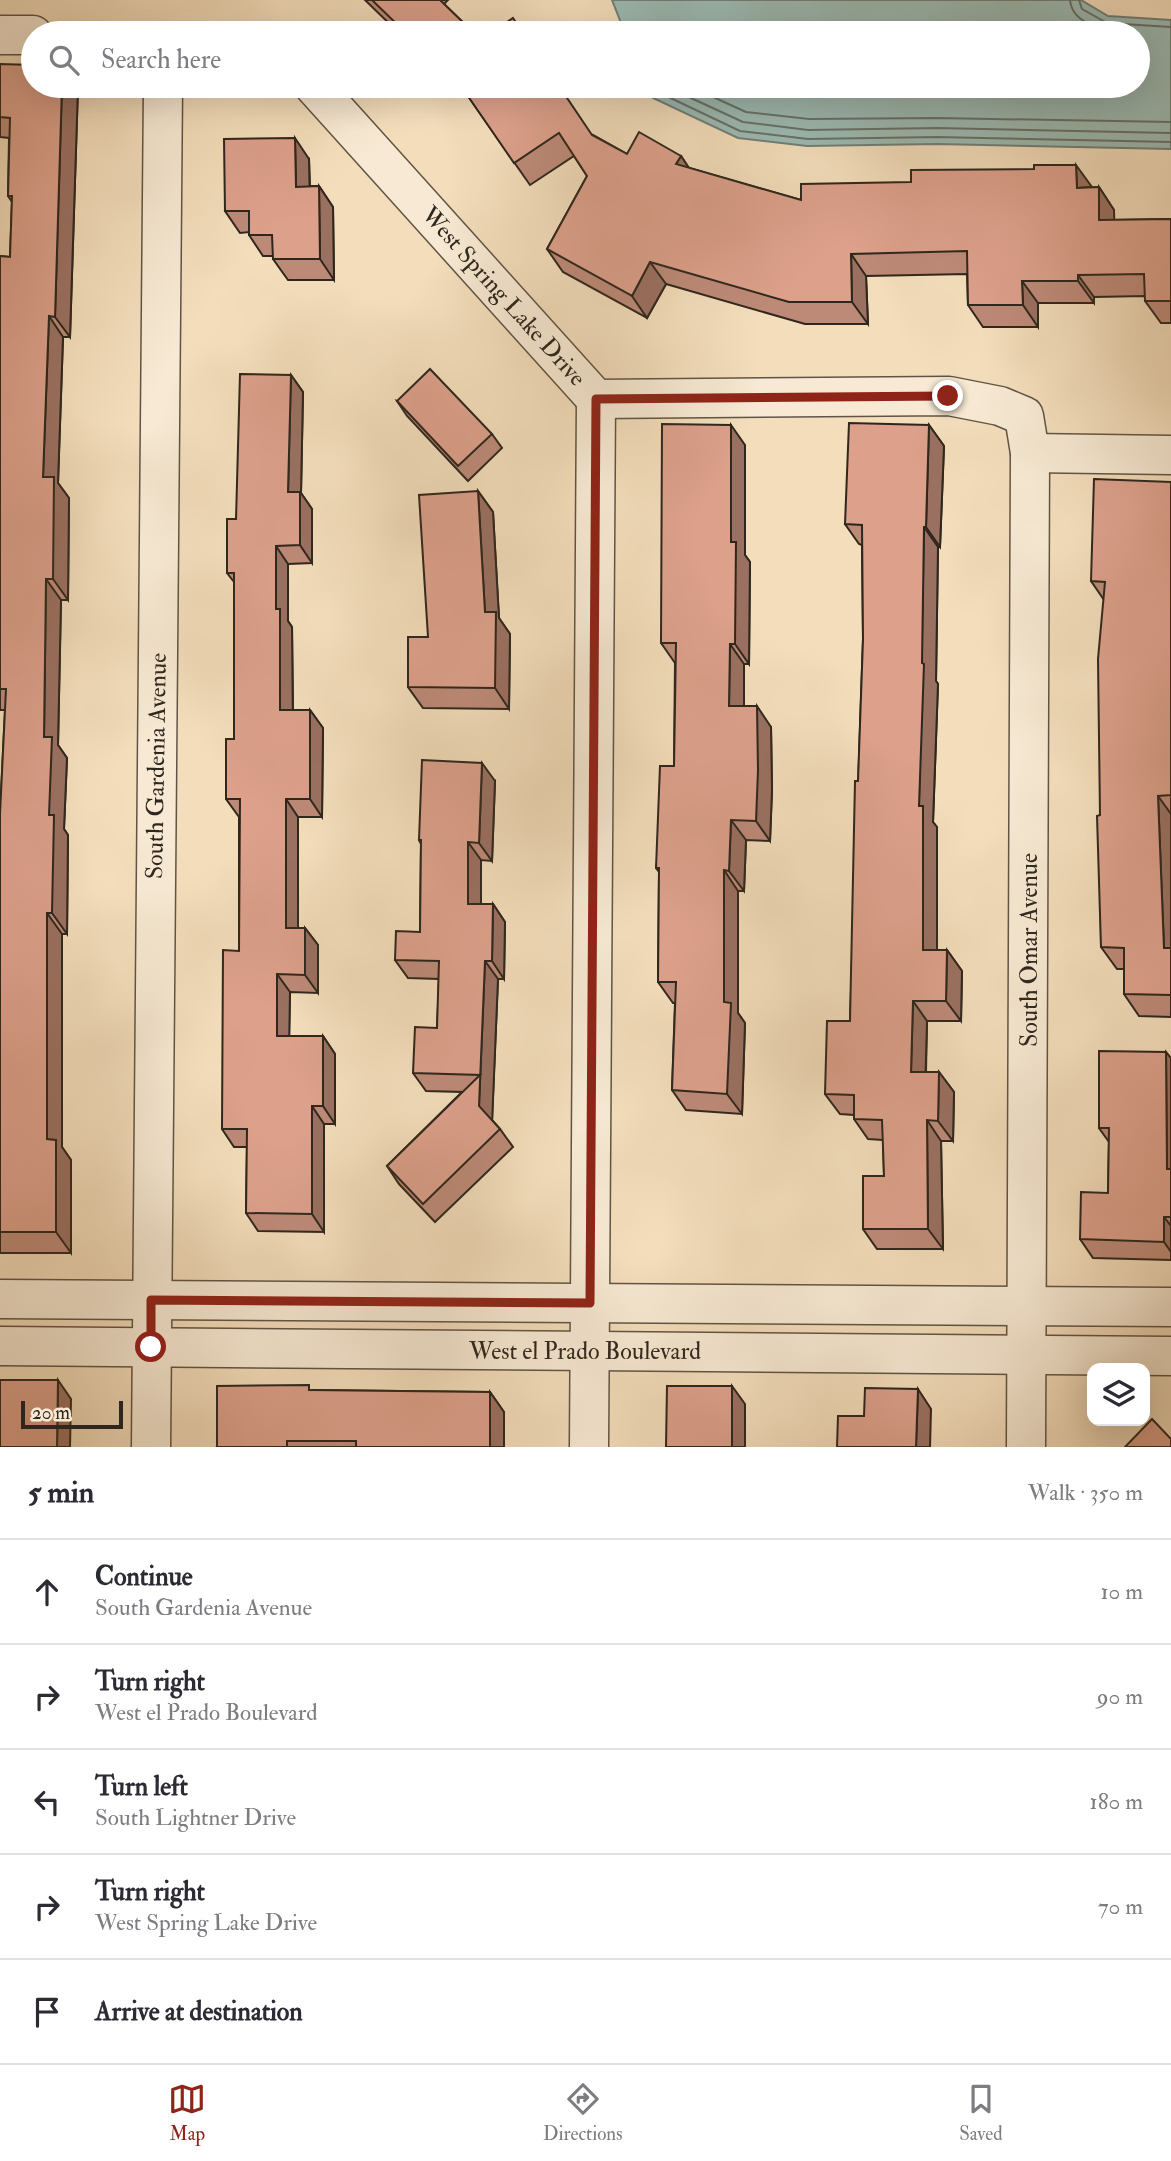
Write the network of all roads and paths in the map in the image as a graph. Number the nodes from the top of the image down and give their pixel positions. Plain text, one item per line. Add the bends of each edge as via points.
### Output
1 (0, 35) edge
2 (21, 35) edge
3 (163, 98) edge
4 (325, 98) edge
5 (596, 399) junction
6 (1030, 453) junction
7 (1171, 455) edge
8 (0, 1299) edge
9 (151, 1300) junction
10 (590, 1303) junction
11 (1028, 1306) junction
12 (1171, 1307) edge
13 (0, 1346) edge
14 (151, 1347) junction
15 (590, 1351) junction
16 (1027, 1354) junction
17 (1171, 1356) edge
18 (151, 1447) edge
19 (589, 1447) edge
20 (1026, 1447) edge

1 - 2 street
3 - 9 street, South Gardenia Avenue
4 - 5 street, West Spring Lake Drive
5 - 6 street, West Spring Lake Drive via 948,396 1000,405 1024,416
5 - 10 street
6 - 7 street
6 - 11 street, South Omar Avenue
8 - 9 street, West el Prado Boulevard
9 - 10 street, West el Prado Boulevard
9 - 14 street, South Gardenia Avenue
10 - 11 street, West el Prado Boulevard
10 - 15 street
11 - 12 street, West el Prado Boulevard
11 - 16 street, South Omar Avenue
13 - 14 street, West el Prado Boulevard
14 - 15 street, West el Prado Boulevard
14 - 18 street, South Gardenia Avenue
15 - 16 street, West el Prado Boulevard
15 - 19 street
16 - 17 street, West el Prado Boulevard
16 - 20 street, South Omar Avenue

